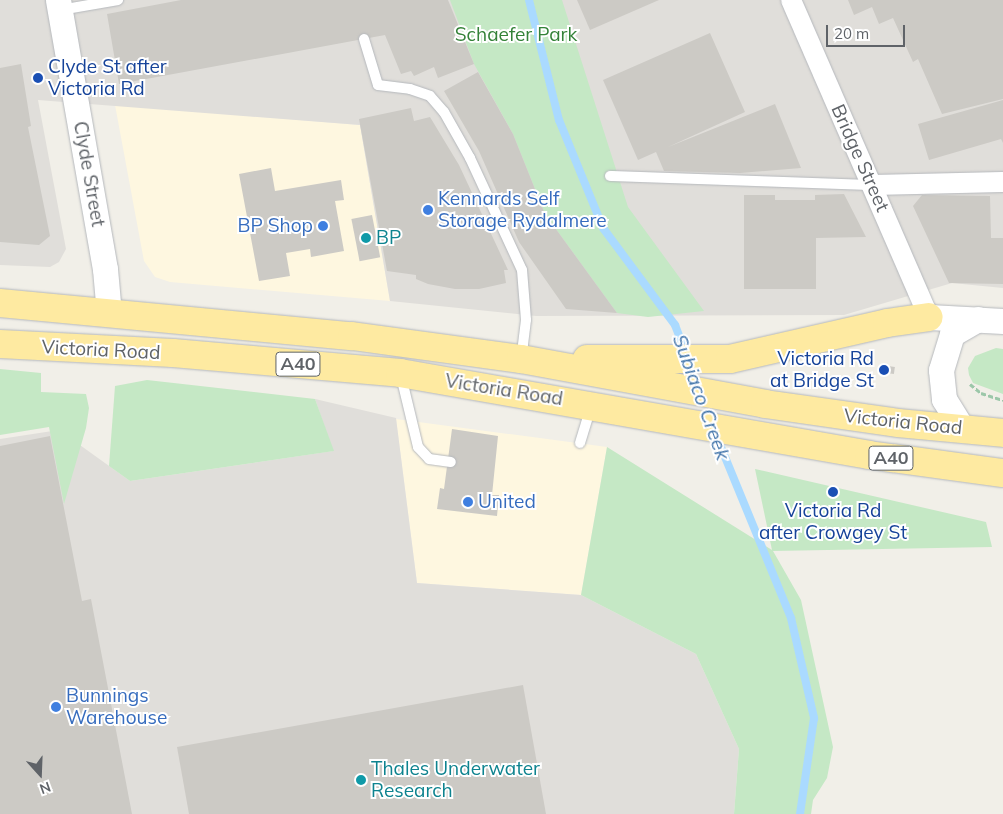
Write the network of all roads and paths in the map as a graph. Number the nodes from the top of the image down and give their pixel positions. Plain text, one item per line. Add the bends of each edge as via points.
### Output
1 (118, 0) edge
2 (791, 0) edge
3 (59, 5) edge
4 (364, 39) dead end
5 (610, 176) dead end
6 (1003, 182) edge
7 (872, 185) junction
8 (0, 302) edge
9 (108, 314) junction
10 (929, 317) junction
11 (978, 319) junction
12 (1003, 321) edge
13 (948, 342) junction
14 (0, 344) edge
15 (106, 350) junction
16 (521, 359) junction
17 (400, 373) junction
18 (966, 379) dead end
19 (1003, 400) edge
20 (592, 405) junction
21 (962, 428) junction
22 (1003, 433) edge
23 (580, 443) dead end
24 (451, 462) dead end
25 (1003, 473) edge

1 - 3 lane
2 - 7 street, Bridge Street
3 - 9 street, Clyde Street via 105,269
4 - 16 lane via 378,85 410,89 430,96 444,112 470,158 522,270 526,320
5 - 7 lane
6 - 7 street
7 - 10 street, Bridge Street
8 - 9 highway, Victoria Road / A40
9 - 15 highway, Clyde Street
9 - 16 highway, Victoria Road / A40 via 352,336
10 - 11 street
10 - 13 street
10 - 16 highway via 887,323 743,357
11 - 12 street
11 - 13 street via 960,328
13 - 21 street via 941,385 951,413
14 - 15 highway, Victoria Road / A40
15 - 17 highway, Victoria Road / A40
16 - 21 highway, Victoria Road / A40 via 764,404 898,424
17 - 20 highway, Victoria Road / A40
17 - 24 lane via 418,447 429,459
18 - 19 path via 982,393
20 - 23 lane
20 - 25 highway, Victoria Road / A40 via 780,441
21 - 22 highway, Victoria Road / A40

